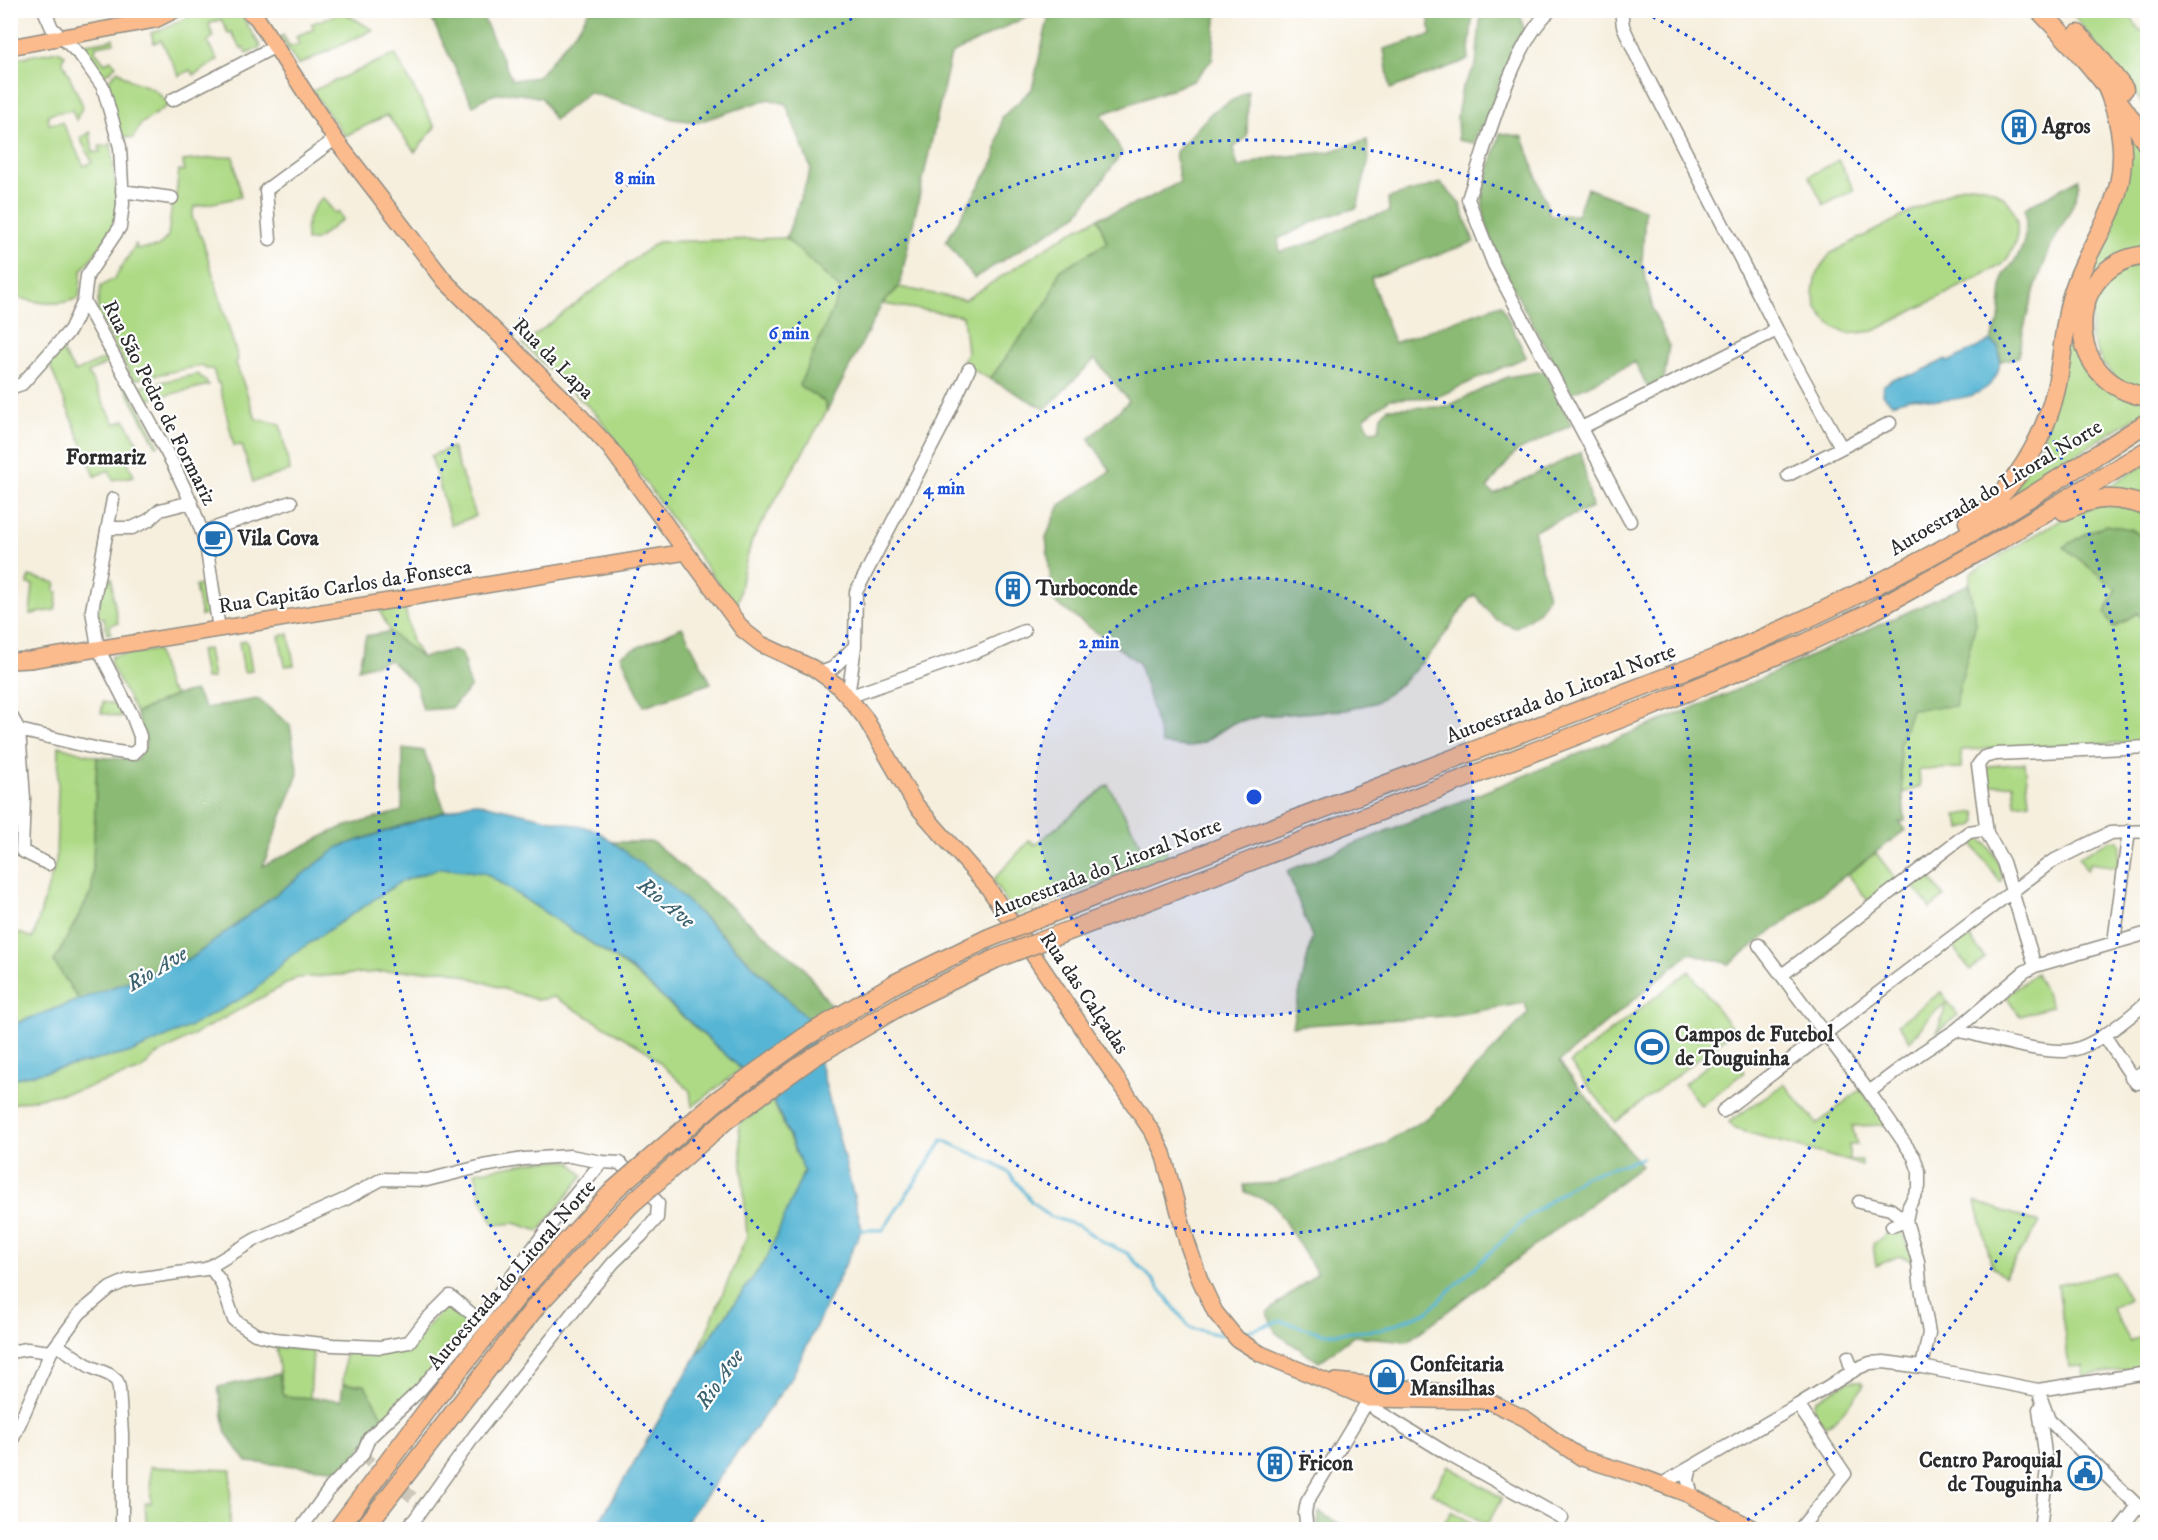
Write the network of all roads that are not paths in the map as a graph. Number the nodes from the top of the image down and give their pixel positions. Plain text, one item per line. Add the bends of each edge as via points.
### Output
1 (44, 10) edge
2 (175, 10) edge
3 (1551, 10) edge
4 (1621, 10) edge
5 (2039, 10) edge
6 (2052, 10) edge
7 (253, 13) edge
8 (61, 38) junction
9 (10, 47) edge
10 (274, 47) junction
11 (2106, 85) junction
12 (172, 100) dead end
13 (2148, 126) edge
14 (335, 139) junction
15 (2148, 146) edge
16 (122, 191) junction
17 (172, 198) dead end
18 (270, 239) dead end
19 (2148, 255) edge
20 (84, 301) junction
21 (76, 318) junction
22 (94, 320) junction
23 (1777, 330) junction
24 (969, 369) dead end
25 (10, 388) edge
26 (2148, 397) edge
27 (1890, 423) dead end
28 (2148, 423) edge
29 (1581, 428) junction
30 (1841, 447) junction
31 (2148, 450) edge
32 (1788, 475) dead end
33 (113, 499) dead end
34 (190, 502) junction
35 (291, 502) dead end
36 (2148, 507) edge
37 (1630, 522) dead end
38 (108, 528) junction
39 (203, 532) junction
40 (1996, 542) junction
41 (686, 552) junction
42 (1918, 563) junction
43 (219, 629) junction
44 (1024, 631) dead end
45 (855, 646) junction
46 (98, 648) junction
47 (10, 661) edge
48 (820, 673) junction
49 (848, 697) junction
50 (10, 714) edge
51 (19, 730) junction
52 (2148, 747) edge
53 (2129, 831) junction
54 (2148, 831) edge
55 (1987, 832) junction
56 (48, 864) dead end
57 (2012, 893) junction
58 (2148, 933) edge
59 (2114, 942) junction
60 (1759, 945) dead end
61 (2035, 966) junction
62 (1782, 975) junction
63 (2148, 1001) edge
64 (1956, 1030) junction
65 (1824, 1034) junction
66 (2104, 1035) junction
67 (2148, 1070) edge
68 (2131, 1077) junction
69 (2148, 1082) edge
70 (1869, 1092) junction
71 (1723, 1111) dead end
72 (602, 1162) junction
73 (1859, 1202) dead end
74 (1906, 1221) junction
75 (1892, 1226) dead end
76 (210, 1267) junction
77 (479, 1320) junction
78 (54, 1348) junction
79 (10, 1352) edge
80 (1848, 1357) dead end
81 (1922, 1367) junction
82 (1852, 1372) junction
83 (2148, 1373) edge
84 (2038, 1390) junction
85 (1370, 1392) junction
86 (1798, 1406) junction
87 (10, 1445) edge
88 (1691, 1467) junction
89 (1662, 1484) junction
90 (1692, 1497) junction
91 (2143, 1508) edge
92 (1562, 1518) dead end
93 (122, 1530) edge
94 (300, 1530) edge
95 (337, 1530) edge
96 (363, 1530) edge
97 (404, 1530) edge
98 (1307, 1530) edge
99 (1756, 1530) edge
100 (1799, 1530) edge
101 (2040, 1530) edge
102 (2119, 1530) edge

1 - 8 street, Rua São Pedro de Formariz
2 - 8 main road via 155,20
3 - 29 street via 1528,37 1509,80 1468,199 1494,266
4 - 23 street via 1623,26 1636,55
5 - 11 highway
6 - 13 highway via 2109,69
7 - 10 main road, Rua da Lapa
8 - 9 main road
8 - 16 street, Rua São Pedro de Formariz via 81,56 103,87 120,147
10 - 12 street
10 - 14 main road, Rua da Lapa
11 - 15 highway
11 - 42 highway via 2121,132 2122,172 2108,218 2071,300 2049,415 2038,441 2008,486 1982,514 1919,554
14 - 18 street via 266,190
14 - 41 main road, Rua da Lapa via 445,281 610,448
16 - 17 street
16 - 20 street, Rua São Pedro de Formariz via 120,227 87,276
19 - 26 highway via 2129,258 2105,273 2087,299 2082,325 2087,355 2103,377 2122,391
20 - 21 street
20 - 22 street, Rua São Pedro de Formariz
21 - 22 street
21 - 25 street via 22,384
22 - 34 street, Rua São Pedro de Formariz via 174,465
23 - 29 street
23 - 30 street
24 - 45 street via 856,592
27 - 30 street
28 - 42 highway, Autoestrada do Litoral Norte
29 - 37 street
30 - 32 street
31 - 40 highway, Autoestrada do Litoral Norte
33 - 38 street
34 - 38 street via 160,510 132,528
34 - 39 street, Rua São Pedro de Formariz
35 - 39 street
36 - 40 highway via 2127,500 2091,500
38 - 46 street via 92,610
39 - 43 street, Rua São Pedro de Formariz
40 - 96 highway, Autoestrada do Litoral Norte, bridge via 1867,614 1736,673 995,959 905,1003 813,1057 726,1120 629,1206 537,1305
41 - 43 main road, Rua Capitão Carlos da Fonseca
41 - 48 main road, Rua da Lapa via 743,630 761,644
42 - 95 highway, Autoestrada do Litoral Norte, bridge via 1834,606 1719,657 989,938 896,983 805,1037 718,1100 613,1191 525,1287
43 - 46 main road, Rua Capitão Carlos da Fonseca
44 - 49 street
45 - 48 street via 833,668
45 - 49 street
46 - 47 main road, Rua Capitão Carlos da Fonseca
46 - 51 street via 132,715 140,747 133,754 103,750
48 - 49 main road, Rua da Lapa
49 - 85 main road, Rua das Calçadas via 865,718 915,804 987,886 1153,1133 1163,1153 1200,1281 1215,1312 1237,1339 1261,1354 1319,1380
50 - 51 street
51 - 56 street via 24,798 22,851
52 - 55 street via 1984,757 1978,765
53 - 54 street
53 - 57 street via 2110,833 2051,861
53 - 59 street
55 - 57 street via 2003,862
55 - 62 street via 1970,832
57 - 61 street
57 - 65 street
58 - 59 street
59 - 61 street
60 - 62 street
61 - 64 street
62 - 65 street
63 - 66 street
64 - 66 street via 2067,1051
64 - 70 street
65 - 70 street
65 - 71 street
66 - 68 street
67 - 68 street
68 - 69 street via 2136,1083
70 - 74 street via 1914,1157 1919,1172 1919,1187
72 - 76 street via 570,1156 524,1159 427,1180 382,1179 256,1239
72 - 77 street
72 - 97 street via 620,1163 658,1203 657,1218 582,1301
73 - 74 street via 1890,1209
74 - 75 street
74 - 81 street via 1918,1261 1929,1333
76 - 77 street via 221,1282 234,1320 255,1334 275,1339 333,1346 381,1347 409,1342 450,1296
76 - 78 street via 128,1280 110,1288 80,1313
77 - 94 street via 420,1390 369,1438 362,1455 331,1487
78 - 79 street
78 - 87 street
78 - 93 street via 110,1375 120,1388
80 - 82 street
81 - 82 street via 1870,1363
81 - 84 street
82 - 86 street
83 - 84 street
84 - 91 street via 2049,1420
84 - 101 street via 2047,1468
85 - 89 main road, Rua das Calçadas via 1432,1390 1484,1401 1526,1419 1582,1458
85 - 92 street via 1376,1410
85 - 98 street via 1307,1502
86 - 88 street
86 - 100 street via 1845,1474
88 - 89 street
88 - 90 street via 1688,1480
89 - 90 main road, Rua das Calçadas
90 - 99 main road, Rua das Calçadas
91 - 102 street

